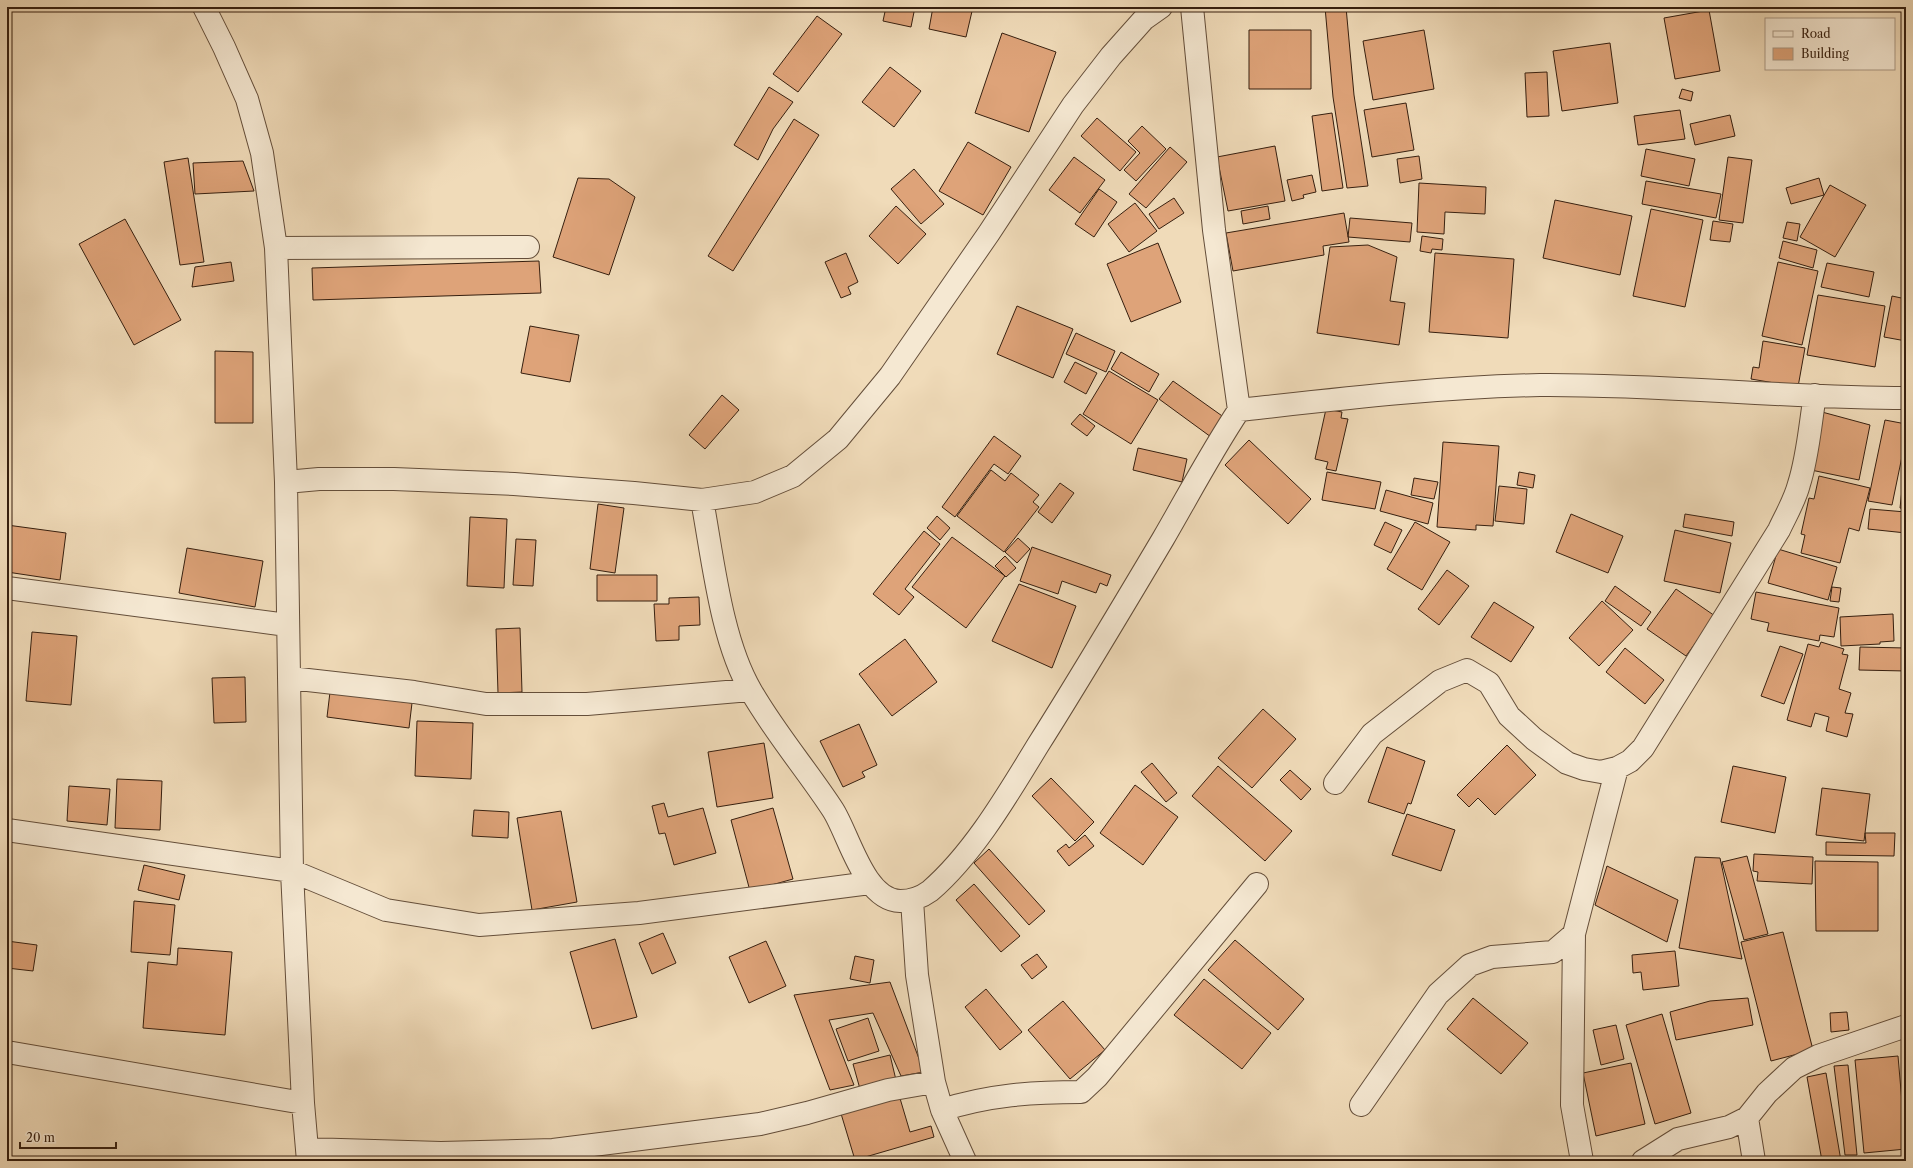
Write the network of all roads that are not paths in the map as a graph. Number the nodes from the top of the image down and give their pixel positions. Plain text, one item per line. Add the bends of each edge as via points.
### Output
1 (204, 7) edge
2 (1161, 7) edge
3 (1192, 7) edge
4 (528, 247) dead end
5 (276, 248) junction
6 (1814, 395) junction
7 (1906, 398) edge
8 (1239, 410) junction
9 (286, 482) junction
10 (702, 500) junction
11 (7, 588) edge
12 (287, 625) junction
13 (290, 678) junction
14 (750, 690) junction
15 (1617, 768) junction
16 (1335, 783) dead end
17 (7, 830) edge
18 (292, 871) junction
19 (870, 883) junction
20 (1257, 884) dead end
21 (912, 900) junction
22 (1574, 934) junction
23 (1906, 1026) edge
24 (7, 1052) edge
25 (934, 1082) junction
26 (303, 1103) junction
27 (1361, 1105) dead end
28 (942, 1110) junction
29 (1747, 1118) junction
30 (307, 1155) edge
31 (965, 1161) edge
32 (1582, 1161) edge
33 (1643, 1161) edge
34 (1754, 1161) edge

1 - 5 street via 246,99 262,153
2 - 10 street via 1140,24 1111,56 1073,105 989,233 890,376 838,439 793,476 756,492
3 - 8 street via 1214,230
4 - 5 street
5 - 9 street
6 - 7 street
6 - 8 street via 1539,385 1438,390
6 - 15 street via 1799,485 1779,530 1643,748 1630,761
8 - 21 street via 1206,460 1164,537 1003,801 974,844 940,881 928,893
9 - 10 street via 394,479 514,484
9 - 12 street
10 - 14 street via 732,650
11 - 12 street
12 - 13 street
13 - 14 street via 414,692 486,704 587,704
13 - 18 street
14 - 19 street via 837,816
15 - 16 street via 1601,772 1567,762 1534,739 1509,716 1489,683 1467,670 1440,681 1372,734
15 - 22 street
17 - 18 street
18 - 19 street via 386,910 479,925 639,913
18 - 26 street
19 - 21 street via 885,896 898,901
20 - 28 street via 1097,1077 1081,1092 1013,1094 974,1100
21 - 25 street via 917,975
22 - 27 street via 1553,952 1492,957 1470,965 1438,994
22 - 32 street via 1572,1105
23 - 29 street via 1818,1056 1794,1068 1767,1093
24 - 26 street
25 - 28 street
25 - 30 street via 888,1090 760,1124 553,1150
26 - 30 street
28 - 31 street
29 - 33 street via 1729,1127 1678,1140
29 - 34 street

